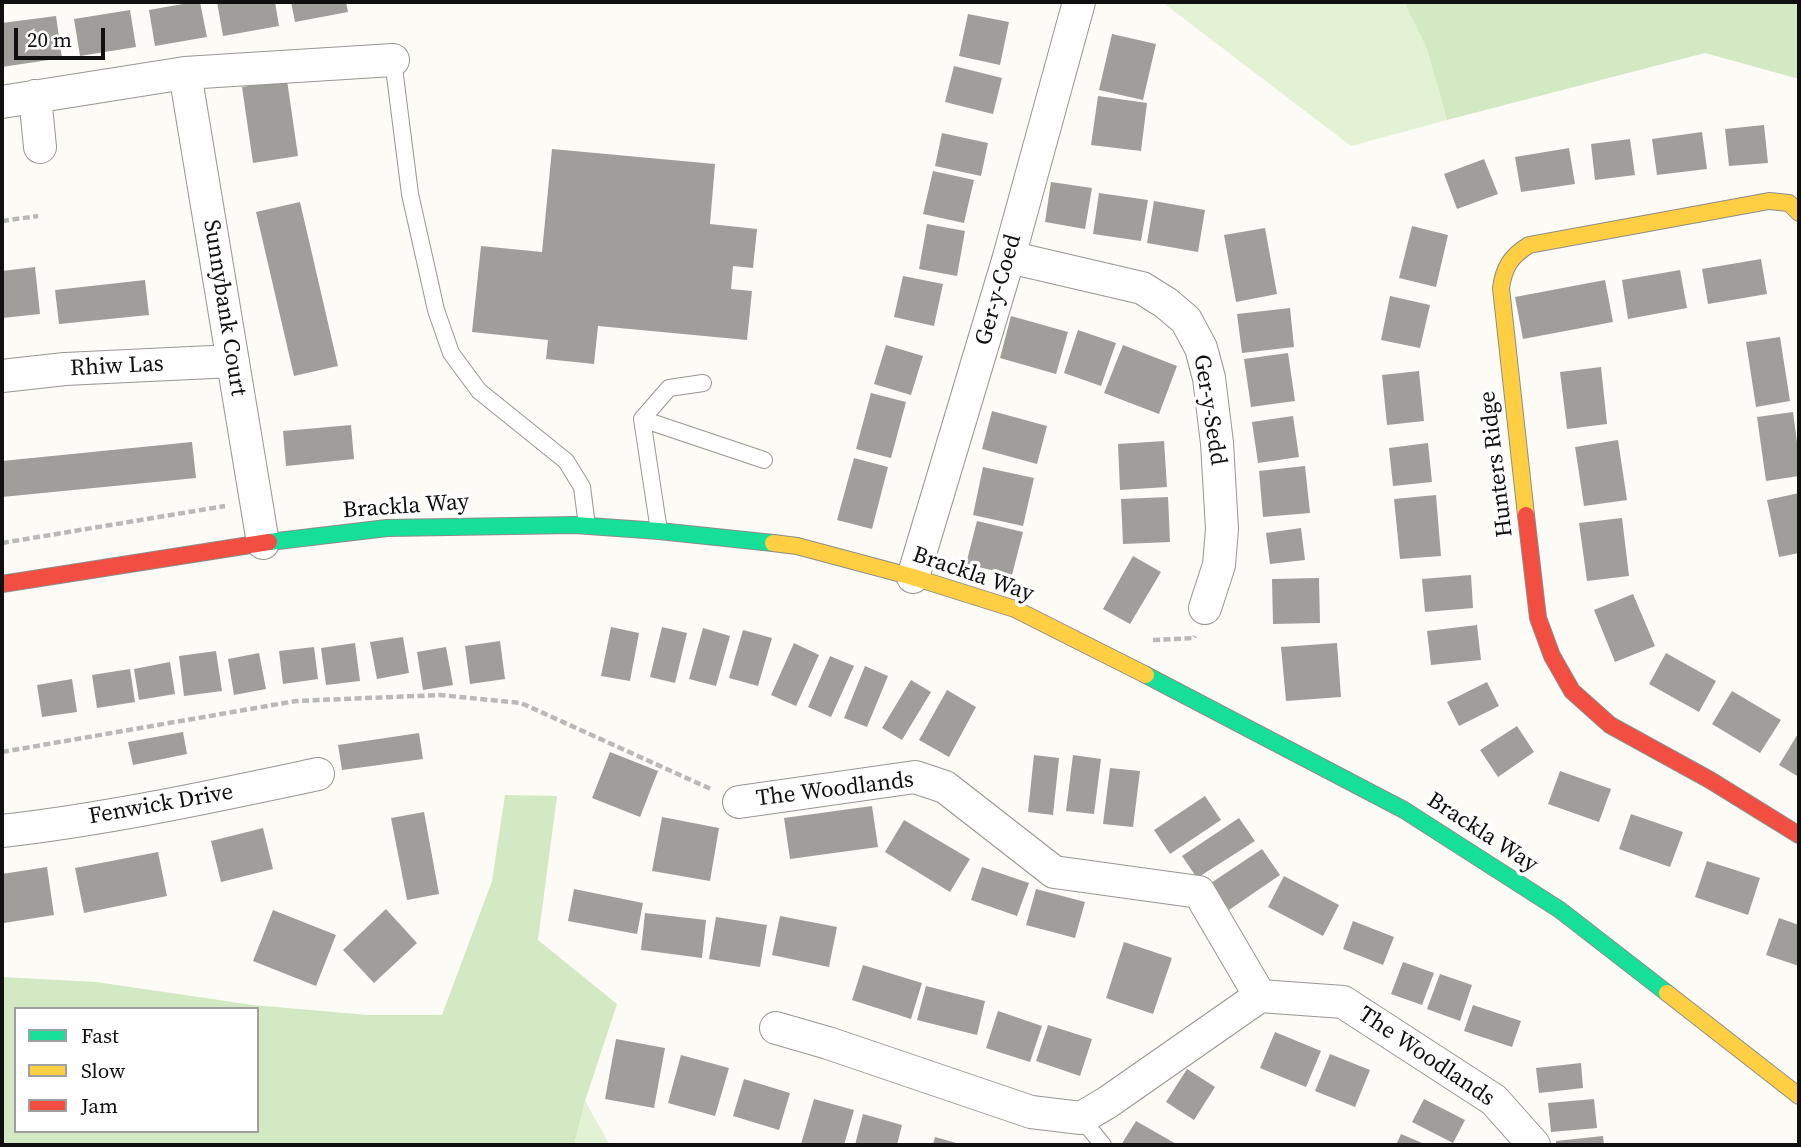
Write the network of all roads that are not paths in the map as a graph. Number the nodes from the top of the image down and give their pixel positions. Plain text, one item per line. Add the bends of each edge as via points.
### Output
1 (1079, 2) edge
2 (393, 60) joint
3 (185, 73) junction
4 (35, 96) junction
5 (2, 102) edge
6 (40, 147) dead end
7 (1799, 213) edge
8 (1009, 257) junction
9 (233, 362) junction
10 (2, 376) edge
11 (703, 383) dead end
12 (642, 419) junction
13 (764, 460) dead end
14 (587, 526) junction
15 (659, 531) junction
16 (262, 543) junction
17 (913, 577) junction
18 (2, 584) edge
19 (1205, 606) road end
20 (318, 774) dead end
21 (739, 802) road end
22 (2, 831) edge
23 (1799, 835) edge
24 (1259, 996) junction
25 (776, 1028) dead end
26 (1799, 1096) edge
27 (1081, 1118) junction
28 (1103, 1145) edge
29 (1534, 1145) edge

1 - 8 street, Ger-y-Coed
2 - 3 street
2 - 14 lane via 410,194 436,310 451,353 479,391 566,461 582,487
3 - 4 street
3 - 9 street, Sunnybank Court
4 - 5 street
4 - 6 street
7 - 23 street, Hunters Ridge via 1788,203 1769,201 1529,245 1511,256 1501,288 1538,618 1552,656 1572,691 1610,725
8 - 17 street, Ger-y-Coed
8 - 19 street, Ger-y-Sedd via 1142,288 1186,320 1209,377 1217,443 1222,529 1219,565
9 - 10 street, Rhiw Las
9 - 16 street, Sunnybank Court
11 - 12 lane via 669,388
12 - 13 lane
12 - 15 lane
14 - 15 street, Brackla Way
14 - 16 street, Brackla Way via 387,528
15 - 17 street, Brackla Way via 797,546
16 - 18 street, Brackla Way
17 - 26 street, Brackla Way via 1015,609 1404,810 1560,910
20 - 22 street, Fenwick Drive via 205,798
21 - 24 street, The Woodlands via 915,777 945,787 1054,872 1199,892
24 - 27 street
24 - 29 street, The Woodlands via 1343,1002 1494,1100
25 - 27 street via 1031,1112
27 - 28 lane

